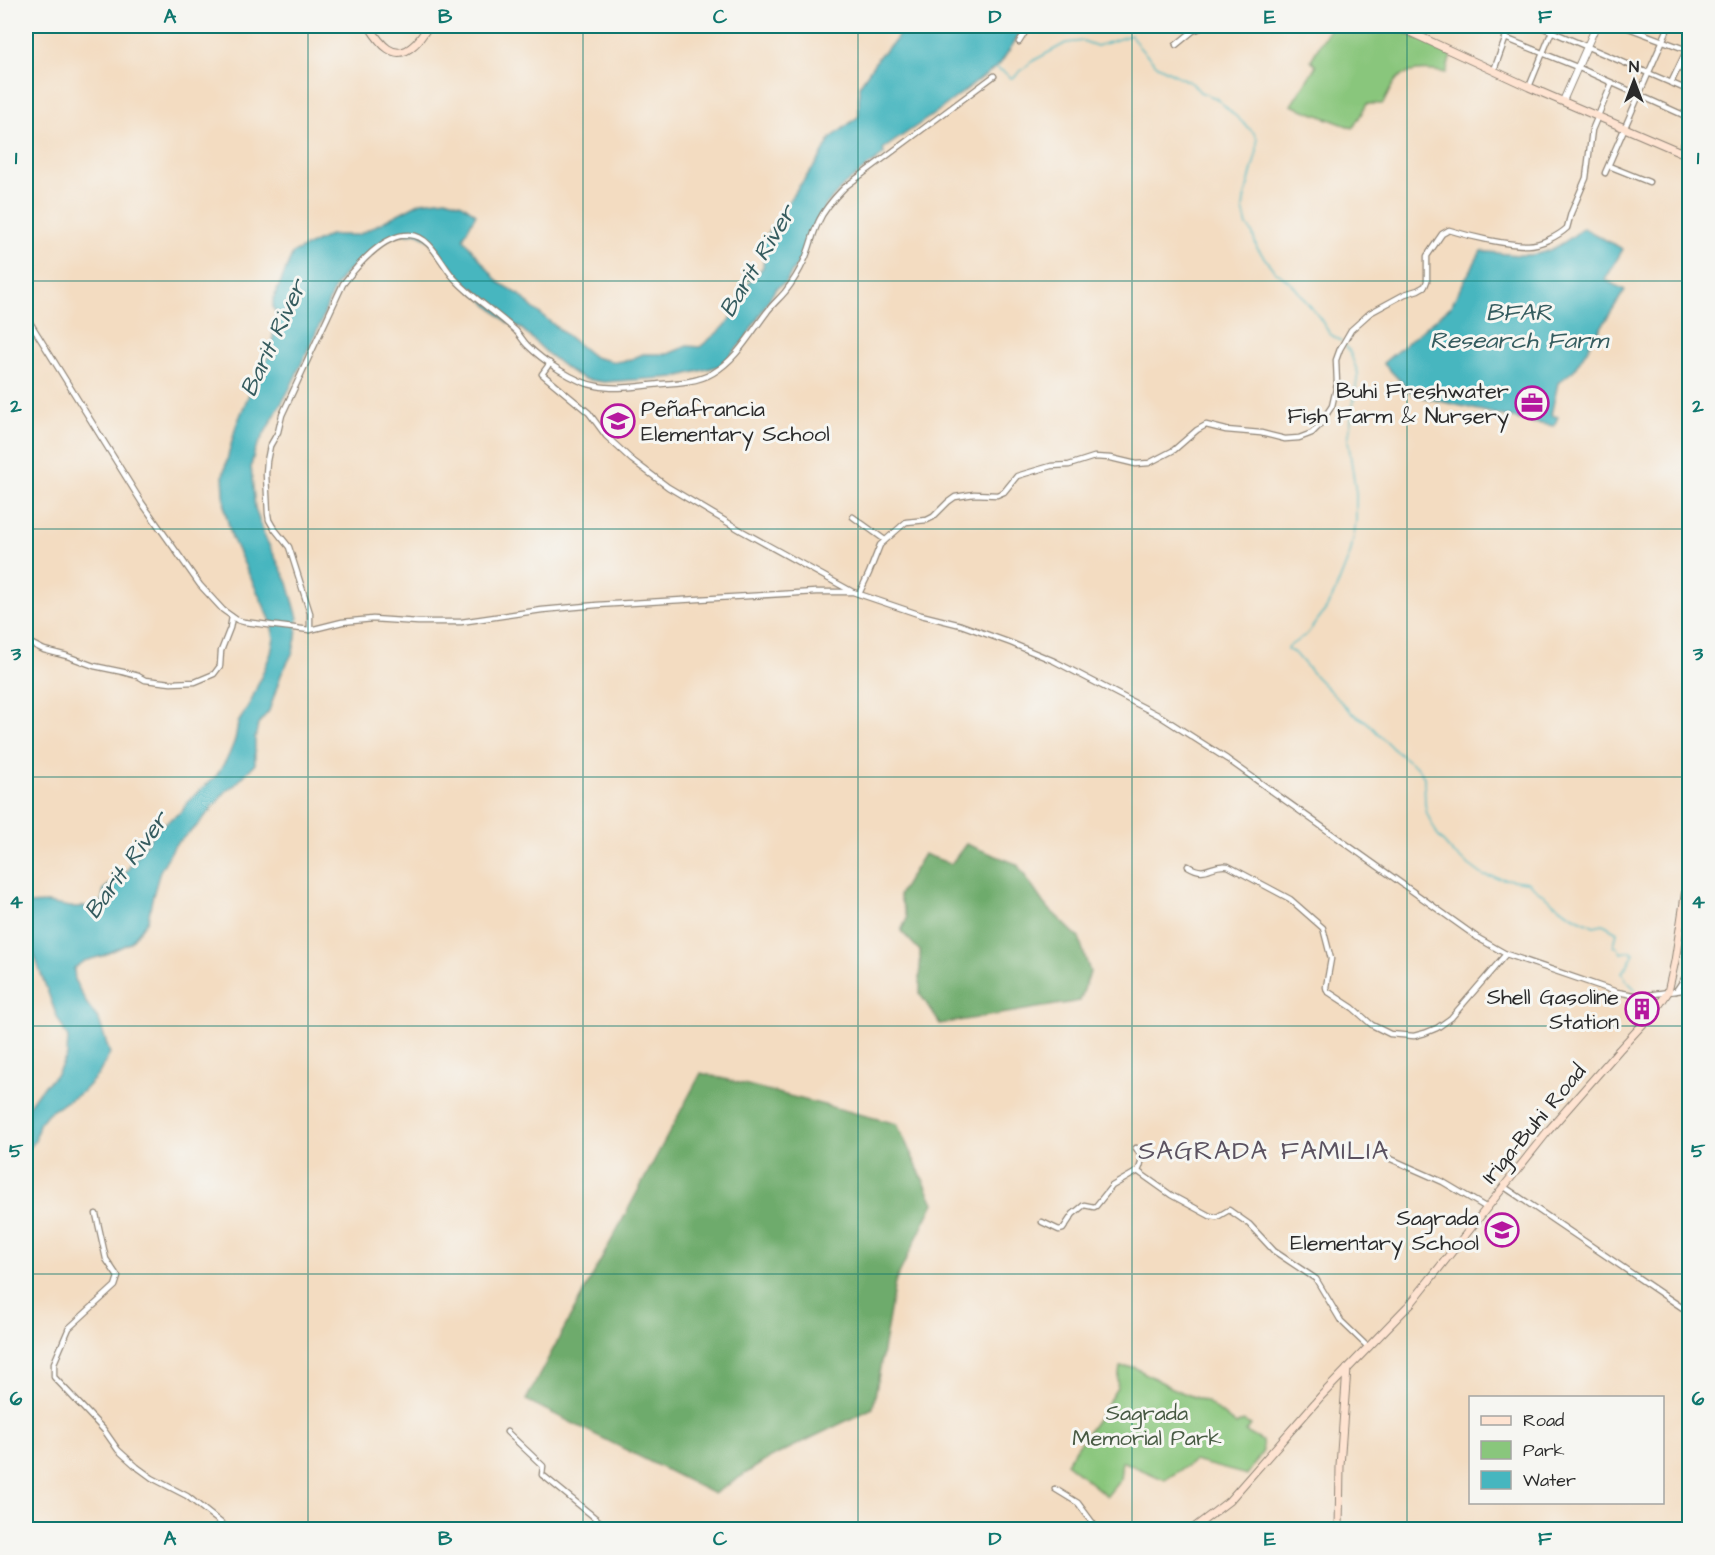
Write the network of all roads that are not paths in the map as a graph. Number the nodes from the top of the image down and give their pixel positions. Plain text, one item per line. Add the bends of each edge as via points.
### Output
1 (369, 26) edge
2 (429, 26) edge
3 (1029, 26) edge
4 (1206, 26) edge
5 (1397, 26) edge
6 (1510, 26) edge
7 (1539, 26) edge
8 (1596, 26) edge
9 (1623, 26) edge
10 (1669, 26) edge
11 (1553, 28) edge
12 (1505, 38) junction
13 (1662, 41) junction
14 (1019, 42) dead end
15 (1689, 43) edge
16 (1176, 45) dead end
17 (1587, 45) junction
18 (1688, 50) edge
19 (1543, 53) junction
20 (1577, 67) junction
21 (1494, 70) junction
22 (1648, 73) junction
23 (994, 76) dead end
24 (1671, 82) junction
25 (1612, 83) junction
26 (1529, 87) junction
27 (1689, 91) edge
28 (1639, 95) junction
29 (1563, 101) junction
30 (1597, 117) junction
31 (1689, 118) edge
32 (1625, 129) junction
33 (1689, 131) edge
34 (1680, 152) junction
35 (1689, 156) edge
36 (1609, 165) junction
37 (1605, 173) dead end
38 (1649, 182) dead end
39 (26, 316) edge
40 (550, 363) junction
41 (853, 517) dead end
42 (885, 540) junction
43 (853, 592) junction
44 (859, 594) junction
45 (232, 617) junction
46 (310, 630) junction
47 (26, 641) edge
48 (1689, 863) edge
49 (1188, 866) dead end
50 (1506, 954) junction
51 (1689, 970) edge
52 (1689, 989) edge
53 (1672, 992) junction
54 (1136, 1148) dead end
55 (1391, 1159) dead end
56 (1138, 1171) junction
57 (1503, 1185) junction
58 (1487, 1208) junction
59 (96, 1214) dead end
60 (1042, 1222) dead end
61 (1689, 1313) edge
62 (1368, 1347) junction
63 (1347, 1369) junction
64 (507, 1432) dead end
65 (1055, 1488) dead end
66 (226, 1530) edge
67 (610, 1530) edge
68 (1098, 1530) edge
69 (1191, 1530) edge
70 (1339, 1530) edge

1 - 2 main road via 385,48 397,52 414,46
3 - 14 street
4 - 16 street via 1192,31
5 - 21 main road
6 - 12 street
7 - 11 street
8 - 17 street
9 - 13 street
10 - 13 street
11 - 17 street
11 - 19 street
12 - 19 street
12 - 21 street
13 - 18 street
13 - 22 street
15 - 18 street
17 - 20 street
17 - 22 street
18 - 24 street
19 - 20 street
19 - 26 street
20 - 25 street
20 - 29 street
21 - 26 main road
22 - 24 street
22 - 28 street
23 - 40 street via 837,195 819,220 805,258 784,292 731,360 712,374 678,383 597,386
24 - 27 street
25 - 28 street
25 - 30 street
26 - 29 main road
28 - 31 street
28 - 32 street
29 - 30 main road
30 - 32 main road
30 - 42 street via 1586,178 1569,226 1529,245 1449,230 1442,234 1427,256 1425,286 1368,314 1352,330 1336,360 1337,384 1332,406 1309,435 1285,439 1204,426 1149,464 1097,456 1029,472 1015,478 1000,494 955,497 933,517 906,522
32 - 34 main road
32 - 36 street
33 - 34 street
34 - 35 main road
36 - 37 street
36 - 38 street
39 - 45 street via 142,502 200,585
40 - 43 street via 542,374 589,413 632,460 668,487
40 - 46 street via 455,279 430,245 417,236 392,238 357,266 343,284 282,415 267,461 269,520 290,547 310,613
41 - 42 street
42 - 44 street
43 - 44 street
43 - 46 street via 597,605 461,622 373,619
44 - 50 street via 1011,643 1160,716
45 - 46 street
45 - 47 street via 220,666 214,674 195,682 145,680
48 - 53 main road, Iriga-Buhi Road
49 - 50 street via 1202,872 1228,866 1290,899 1323,928 1331,959 1327,991 1390,1034 1414,1036 1437,1028 1451,1018
50 - 53 street via 1617,992 1640,996
51 - 53 street
52 - 53 street
53 - 57 main road, Iriga-Buhi Road
54 - 56 street via 1142,1156
55 - 58 street via 1443,1182
56 - 60 street via 1112,1186 1095,1206 1079,1208 1063,1229
56 - 62 street via 1210,1216 1217,1217 1228,1210 1242,1218 1274,1251 1316,1279 1341,1321
57 - 58 main road, Iriga-Buhi Road
57 - 61 street
58 - 62 main road, Iriga-Buhi Road via 1412,1302
59 - 66 street via 106,1259 118,1280 69,1328 54,1363 54,1377 137,1467 187,1496
62 - 63 main road, Iriga-Buhi Road
63 - 69 main road, Iriga-Buhi Road via 1229,1501
63 - 70 main road
64 - 67 street via 543,1466 544,1477
65 - 68 street via 1078,1503

